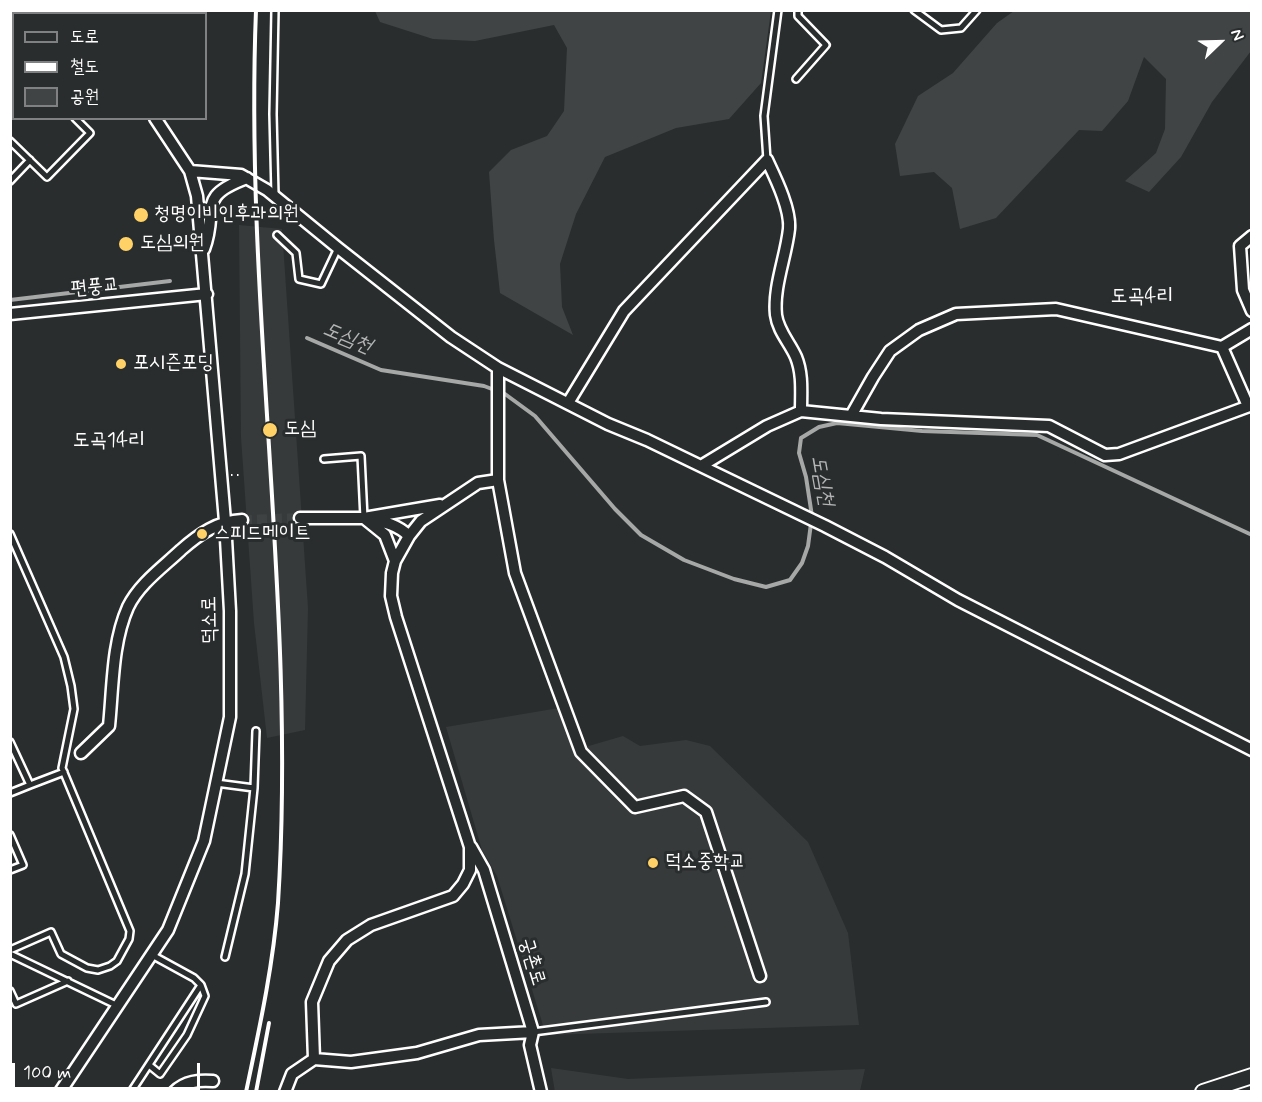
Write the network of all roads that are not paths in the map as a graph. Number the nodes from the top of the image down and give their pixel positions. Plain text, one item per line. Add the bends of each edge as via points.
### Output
1 (275, 10) edge
2 (778, 10) edge
3 (798, 10) edge
4 (914, 10) edge
5 (977, 10) edge
6 (796, 79) dead end
7 (77, 120) edge
8 (156, 120) edge
9 (10, 141) edge
10 (30, 160) junction
11 (766, 160) junction
12 (190, 171) junction
13 (247, 178) junction
14 (10, 181) edge
15 (276, 197) junction
16 (278, 235) dead end
17 (1251, 236) edge
18 (338, 248) junction
19 (203, 252) junction
20 (207, 294) junction
21 (1251, 311) edge
22 (10, 315) edge
23 (1251, 329) edge
24 (1222, 347) junction
25 (498, 369) junction
26 (568, 404) junction
27 (1250, 406) edge
28 (801, 411) junction
29 (851, 416) junction
30 (324, 459) dead end
31 (701, 466) junction
32 (498, 480) junction
33 (445, 504) junction
34 (300, 518) tunnel mouth
35 (364, 518) junction
36 (242, 520) tunnel mouth
37 (225, 521) junction
38 (10, 534) edge
39 (409, 536) junction
40 (395, 561) junction
41 (256, 731) dead end
42 (10, 742) edge
43 (1251, 750) edge
44 (81, 753) dead end
45 (64, 772) junction
46 (216, 783) junction
47 (30, 785) junction
48 (254, 788) junction
49 (10, 794) edge
50 (10, 835) edge
51 (470, 847) junction
52 (10, 870) edge
53 (10, 952) edge
54 (151, 954) junction
55 (225, 957) dead end
56 (760, 976) dead end
57 (68, 981) junction
58 (201, 985) junction
59 (10, 991) edge
60 (766, 1002) dead end
61 (117, 1005) junction
62 (533, 1032) junction
63 (314, 1059) junction
64 (149, 1065) junction
65 (1251, 1076) edge
66 (213, 1081) dead end
67 (60, 1092) edge
68 (131, 1092) edge
69 (174, 1092) edge
70 (285, 1092) edge
71 (541, 1092) edge
72 (1203, 1092) edge

1 - 15 lane
2 - 11 lane via 764,116
3 - 6 lane via 798,16 826,45
4 - 5 lane via 941,30 961,28
7 - 10 lane via 90,133 47,177
8 - 12 street, 덕소로
9 - 10 lane
10 - 14 lane
11 - 26 street via 624,311
11 - 28 street via 780,188 789,226 776,316 795,356 801,379
12 - 13 street
12 - 19 street, 덕소로
13 - 15 street
13 - 19 street via 217,193
15 - 18 street
16 - 18 lane via 296,253 299,279 321,284
17 - 21 street via 1240,246 1243,290
18 - 25 street
19 - 20 street, 덕소로
20 - 22 street, 편풍교
20 - 37 street, 덕소로
23 - 24 street
24 - 27 street
24 - 29 street via 1056,309 956,314 919,330 890,351
25 - 26 street
25 - 32 street
26 - 31 street
27 - 29 street via 1119,454 1105,454 1049,426
28 - 29 street
28 - 31 street via 767,426
30 - 35 lane via 361,456
31 - 43 street via 825,526 958,600
32 - 33 street via 478,483
32 - 56 street via 515,573 581,752 635,807 684,796 706,812
33 - 35 street
33 - 39 street via 421,521
34 - 35 street
35 - 39 street via 389,522
35 - 40 street via 385,535
36 - 37 street
37 - 44 street via 193,540 157,571 129,606 117,643 109,726
37 - 46 street, 덕소로 via 230,717
38 - 45 lane via 64,657 71,686 74,709
39 - 40 street
40 - 51 street via 391,596 396,616
41 - 48 lane
42 - 47 lane
45 - 47 lane
45 - 53 lane via 130,932 129,939 117,961 98,970 61,954 51,932
46 - 48 lane
46 - 54 street, 덕소로 via 204,841 168,930
47 - 49 lane
48 - 55 lane via 245,873
50 - 52 lane via 23,865
51 - 62 street, 궁촌로 via 484,870
51 - 63 street via 470,870 453,896 371,925 347,940 329,961 312,1002
53 - 57 lane
54 - 58 lane
54 - 61 street, 덕소로
57 - 59 lane via 16,1004
57 - 61 lane
58 - 64 lane
58 - 64 lane via 205,996 187,1035 160,1074
60 - 62 lane
61 - 67 street, 덕소로
62 - 63 street via 479,1035 417,1053 351,1062
62 - 71 street, 궁촌로 via 530,1045
63 - 70 street via 292,1074
64 - 68 lane
65 - 72 street
66 - 69 street via 196,1080

